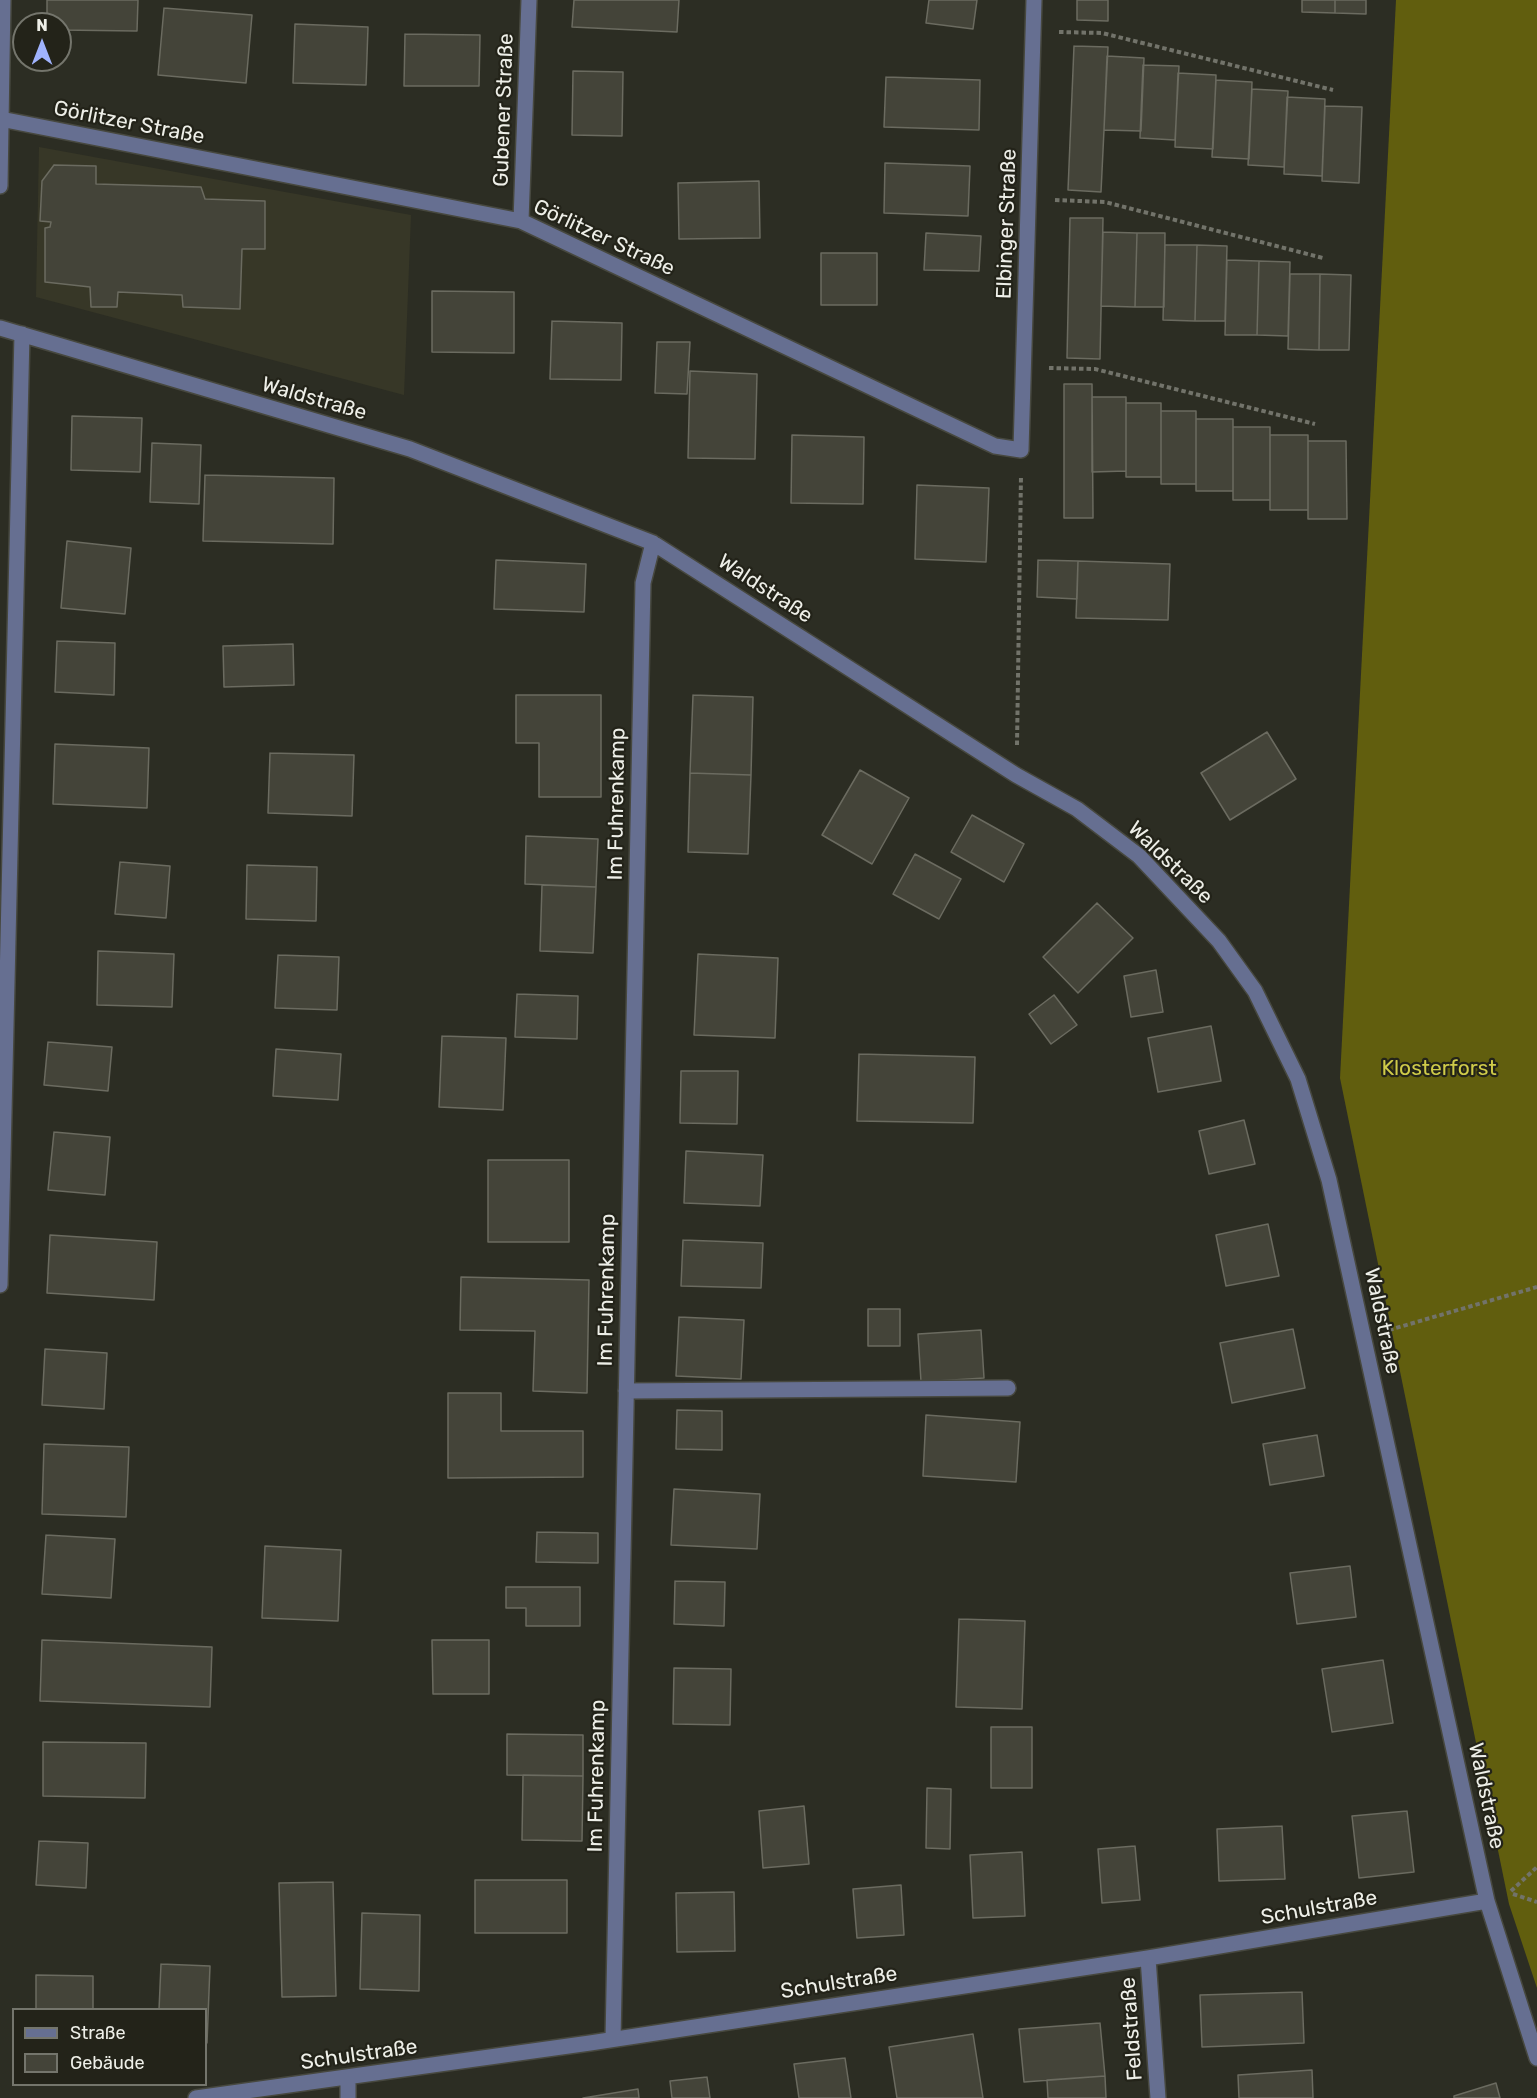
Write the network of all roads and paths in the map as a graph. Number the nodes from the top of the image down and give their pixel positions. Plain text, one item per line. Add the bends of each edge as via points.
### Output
1 (3, 0) edge
2 (529, 0) edge
3 (1034, 0) edge
4 (1051, 32) dead end
5 (1333, 90) dead end
6 (1, 119) edge
7 (0, 186) edge
8 (1046, 200) dead end
9 (521, 221) junction
10 (1323, 258) dead end
11 (0, 328) edge
12 (22, 334) junction
13 (1041, 368) dead end
14 (1315, 424) dead end
15 (1021, 450) junction
16 (653, 543) junction
17 (1016, 775) junction
18 (4, 955) edge
19 (0, 1285) edge
20 (1537, 1287) edge
21 (1364, 1336) junction
22 (1008, 1388) dead end
23 (626, 1391) junction
24 (1537, 1867) edge
25 (1487, 1900) junction
26 (1537, 1902) edge
27 (1148, 1958) junction
28 (613, 2039) junction
29 (1537, 2058) edge
30 (348, 2078) junction
31 (196, 2098) edge
32 (348, 2098) edge
33 (1158, 2098) edge

1 - 6 street
2 - 9 street, Gubener Straße
3 - 15 street, Elbinger Straße
4 - 5 path via 1102,33
6 - 7 street
6 - 9 street, Görlitzer Straße
8 - 10 path via 1105,202
9 - 15 street, Görlitzer Straße via 994,446
11 - 12 street, Waldstraße
12 - 16 street, Waldstraße via 410,449
12 - 18 street
13 - 14 path via 1095,369
15 - 17 path
16 - 17 street, Waldstraße
16 - 23 street, Im Fuhrenkamp via 643,583
17 - 21 street, Waldstraße via 1077,809 1139,856 1219,941 1255,991 1298,1079 1329,1180
18 - 19 street
20 - 21 path
21 - 25 street, Waldstraße
22 - 23 street
23 - 28 street, Im Fuhrenkamp
24 - 26 path via 1509,1893
25 - 27 street, Schulstraße
25 - 29 street, Waldstraße
27 - 28 street, Schulstraße
27 - 33 street, Feldstraße
28 - 30 street, Schulstraße
30 - 31 street, Schulstraße
30 - 32 street

